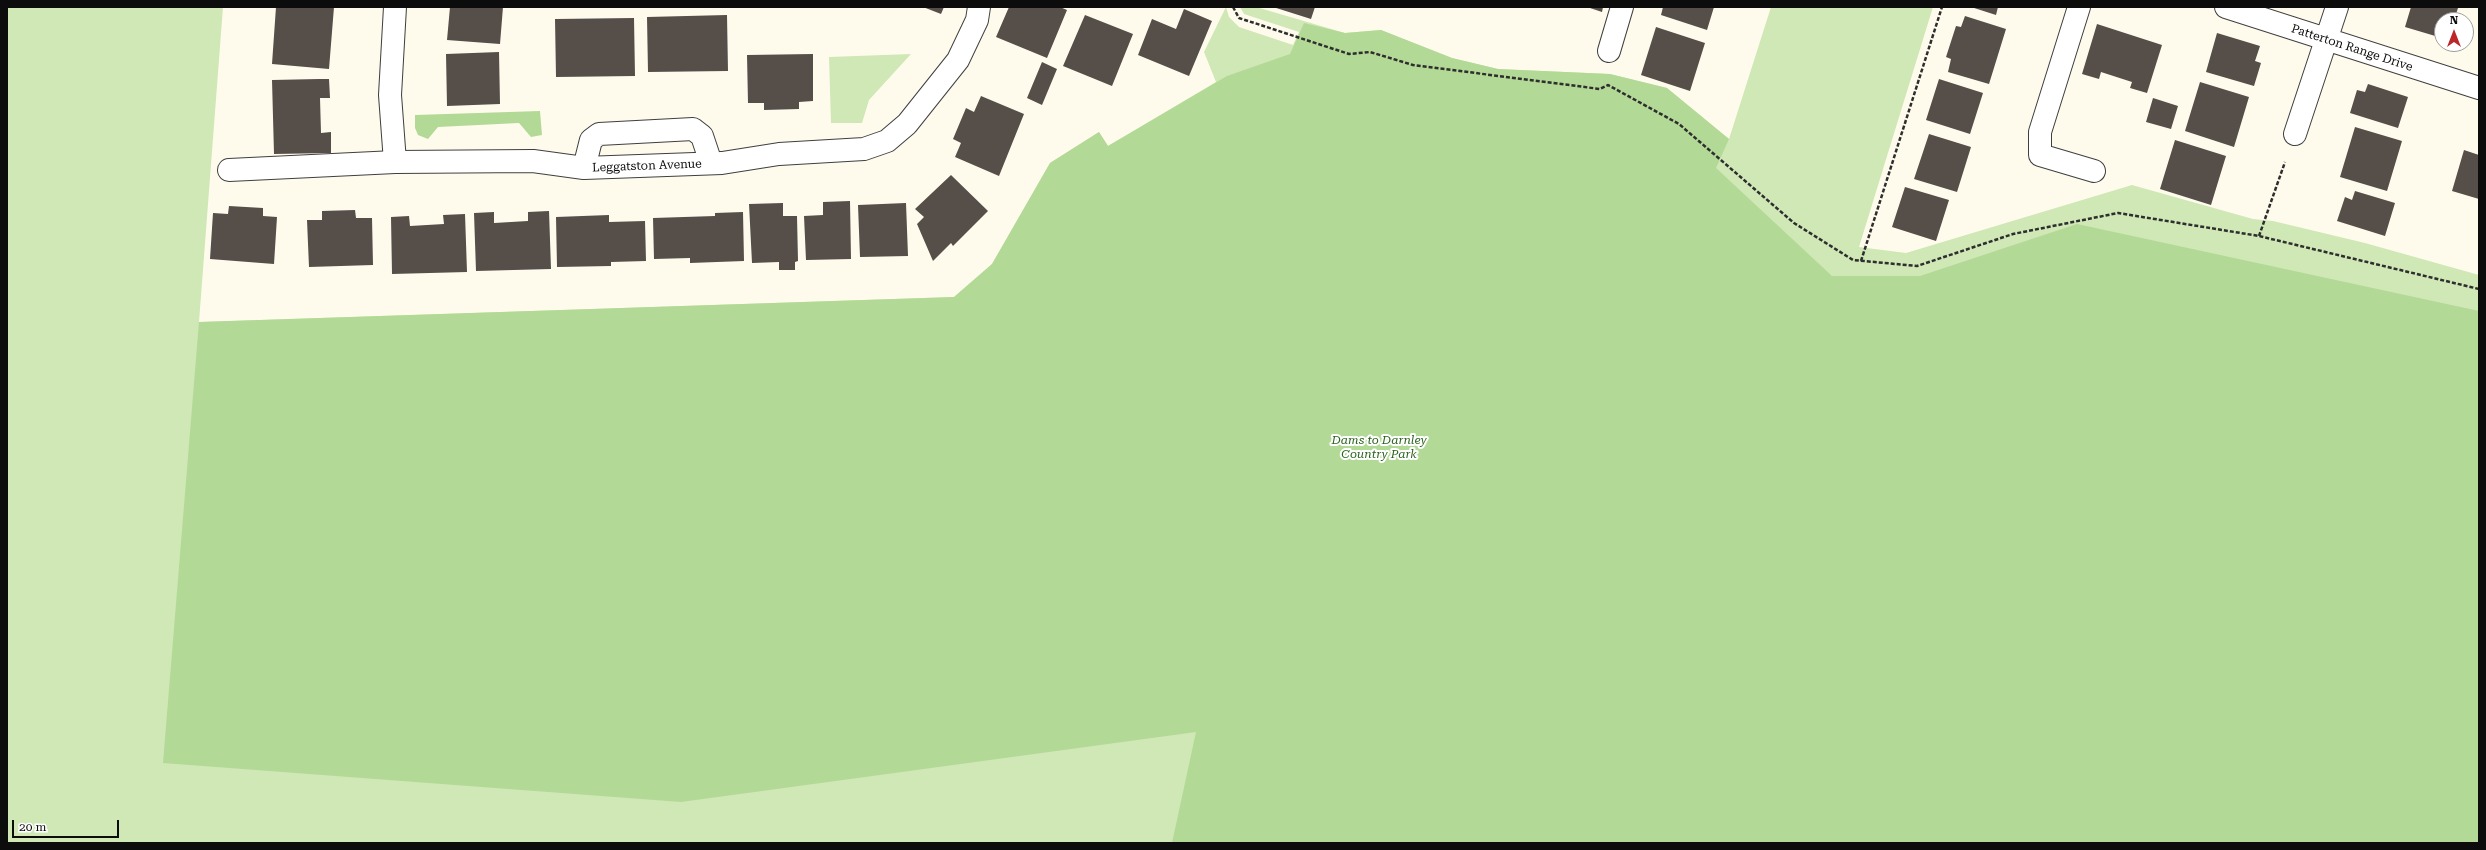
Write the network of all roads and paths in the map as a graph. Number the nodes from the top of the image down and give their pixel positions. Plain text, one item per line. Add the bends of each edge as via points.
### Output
1 (396, 7) edge
2 (979, 7) edge
3 (1233, 7) edge
4 (1622, 7) edge
5 (1942, 7) edge
6 (2079, 7) edge
7 (2226, 7) edge
8 (2337, 7) edge
9 (2326, 40) junction
10 (1609, 51) dead end
11 (2479, 88) edge
12 (2295, 134) joint
13 (395, 162) junction
14 (711, 163) junction
15 (584, 168) junction
16 (229, 170) dead end
17 (2094, 171) dead end
18 (2259, 236) junction
19 (1861, 261) junction
20 (2479, 289) edge

1 - 13 street via 390,95
2 - 14 street, Leggatston Avenue via 977,20 958,60 906,124 887,141 864,149 779,154
3 - 19 path via 1239,18 1349,54 1370,52 1420,66 1600,89 1608,85 1679,124 1794,223 1853,260
4 - 10 street
5 - 19 path
6 - 17 street via 2040,132 2040,155
7 - 9 street, Patterton Range Drive
8 - 9 street
9 - 11 street, Patterton Range Drive
9 - 12 street
12 - 18 path
13 - 15 street, Leggatston Avenue via 533,161
13 - 16 street, Leggatston Avenue
14 - 15 street, Leggatston Avenue
14 - 15 street via 702,136 693,129 598,134 591,140
18 - 19 path via 2118,213 2013,234 1917,266
18 - 20 path

